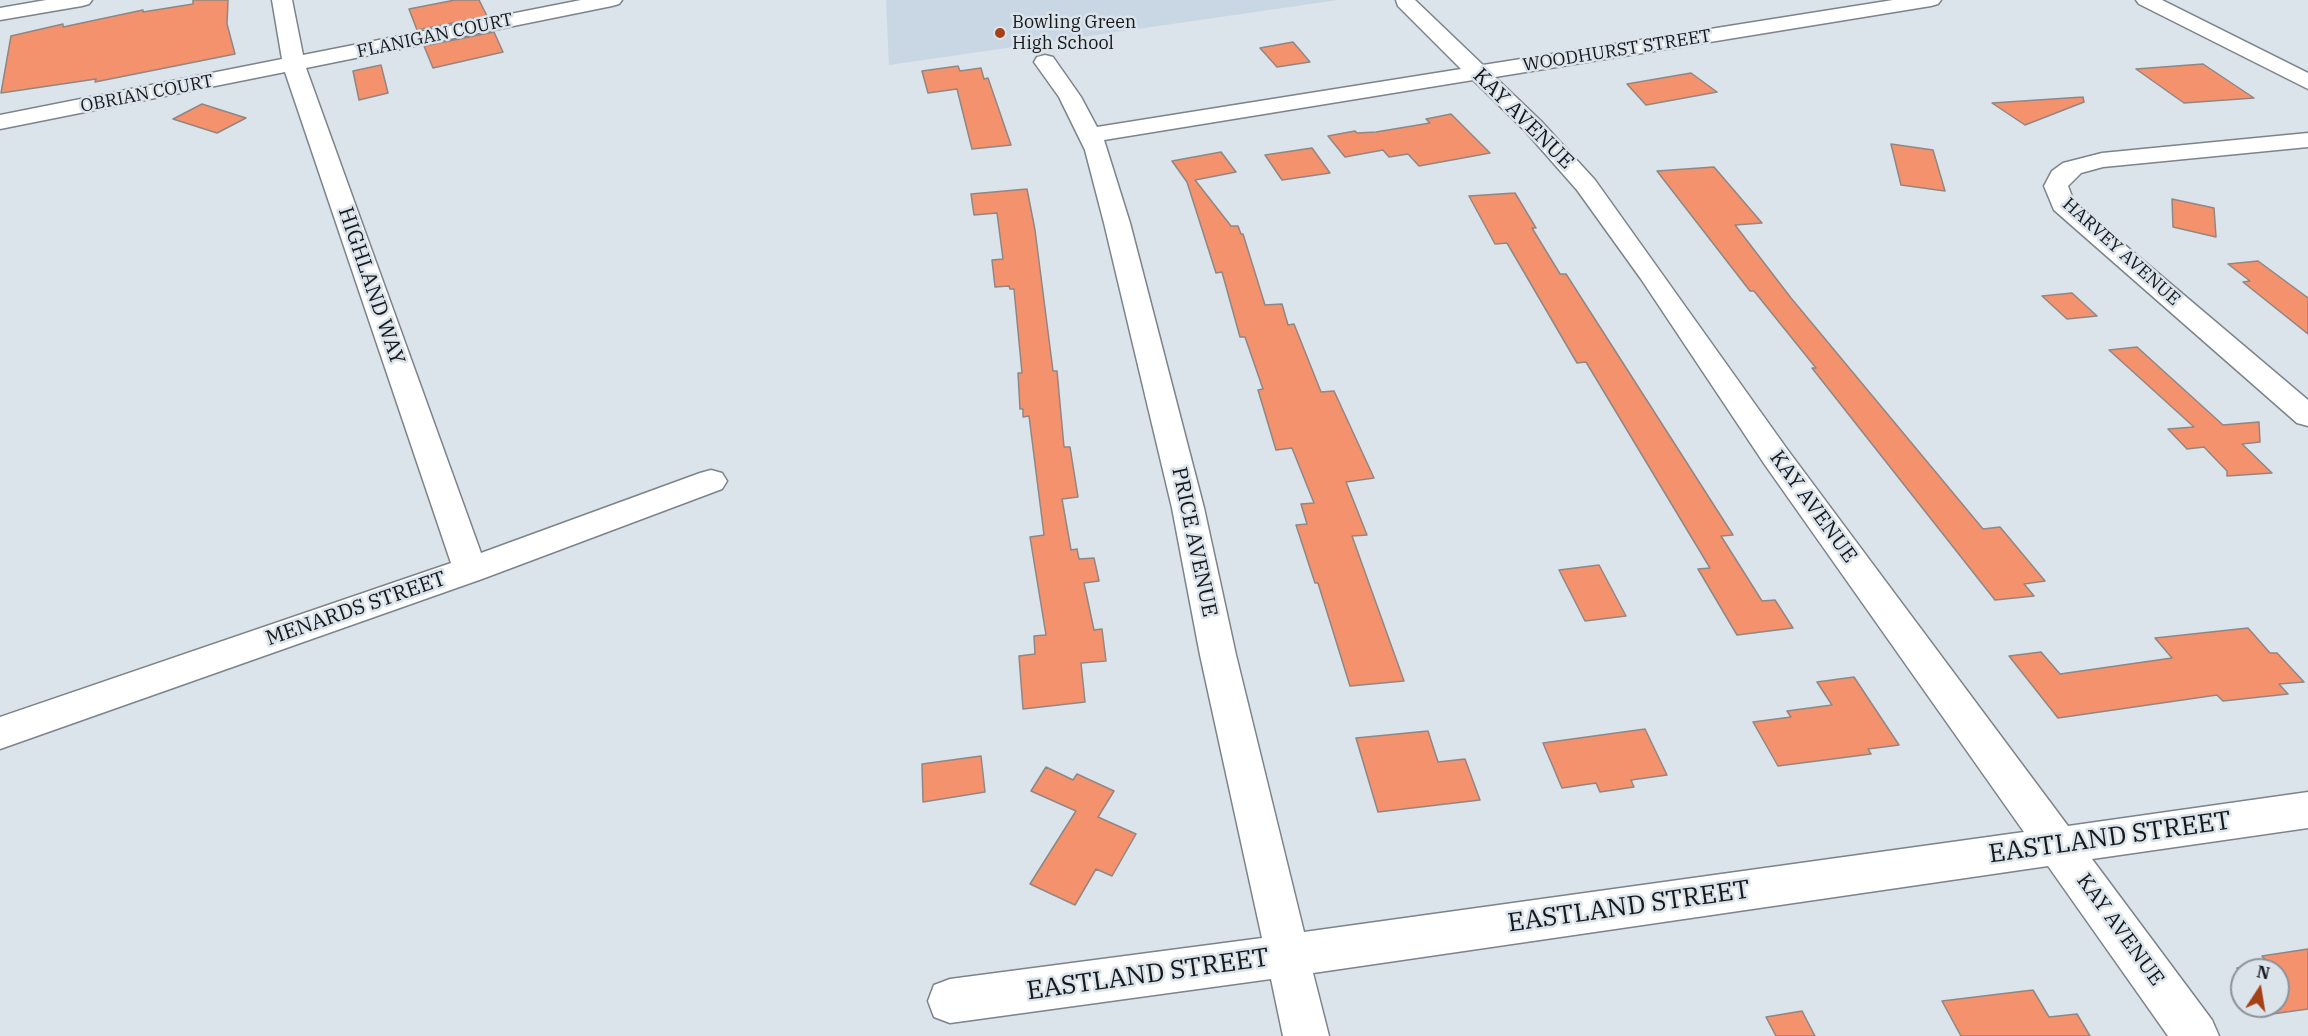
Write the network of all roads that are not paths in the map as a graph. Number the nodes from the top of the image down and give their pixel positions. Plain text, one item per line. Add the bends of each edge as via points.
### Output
1 (82, 0) edge
2 (282, 0) edge
3 (612, 0) edge
4 (1931, 0) edge
5 (2146, 0) edge
6 (1405, 2) dead end
7 (0, 15) edge
8 (1045, 62) dead end
9 (294, 64) junction
10 (1479, 74) junction
11 (2308, 82) edge
12 (0, 122) edge
13 (1090, 135) junction
14 (2308, 140) edge
15 (2308, 416) edge
16 (711, 481) dead end
17 (470, 570) junction
18 (0, 733) edge
19 (2308, 810) edge
20 (2058, 845) junction
21 (1287, 956) junction
22 (950, 1001) dead end
23 (1306, 1036) edge
24 (2196, 1036) edge

1 - 7 street
2 - 9 street, HIGHLAND WAY
3 - 9 street, FLANIGAN COURT
4 - 10 street, WOODHURST STREET
5 - 11 street
6 - 10 street, KAY AVENUE
8 - 13 street, PRICE AVENUE
9 - 12 street, OBRIAN COURT
9 - 17 street, HIGHLAND WAY
10 - 13 street, WOODHURST STREET
10 - 20 street, KAY AVENUE via 1586,185 1776,457
13 - 21 street, PRICE AVENUE via 1101,161 1158,381
14 - 15 street, HARVEY AVENUE via 2102,160 2072,168 2056,186 2063,205
16 - 17 street, MENARDS STREET
17 - 18 street, MENARDS STREET
19 - 20 street, EASTLAND STREET
20 - 21 street, EASTLAND STREET
20 - 24 street, KAY AVENUE
21 - 22 street, EASTLAND STREET
21 - 23 street, PRICE AVENUE

